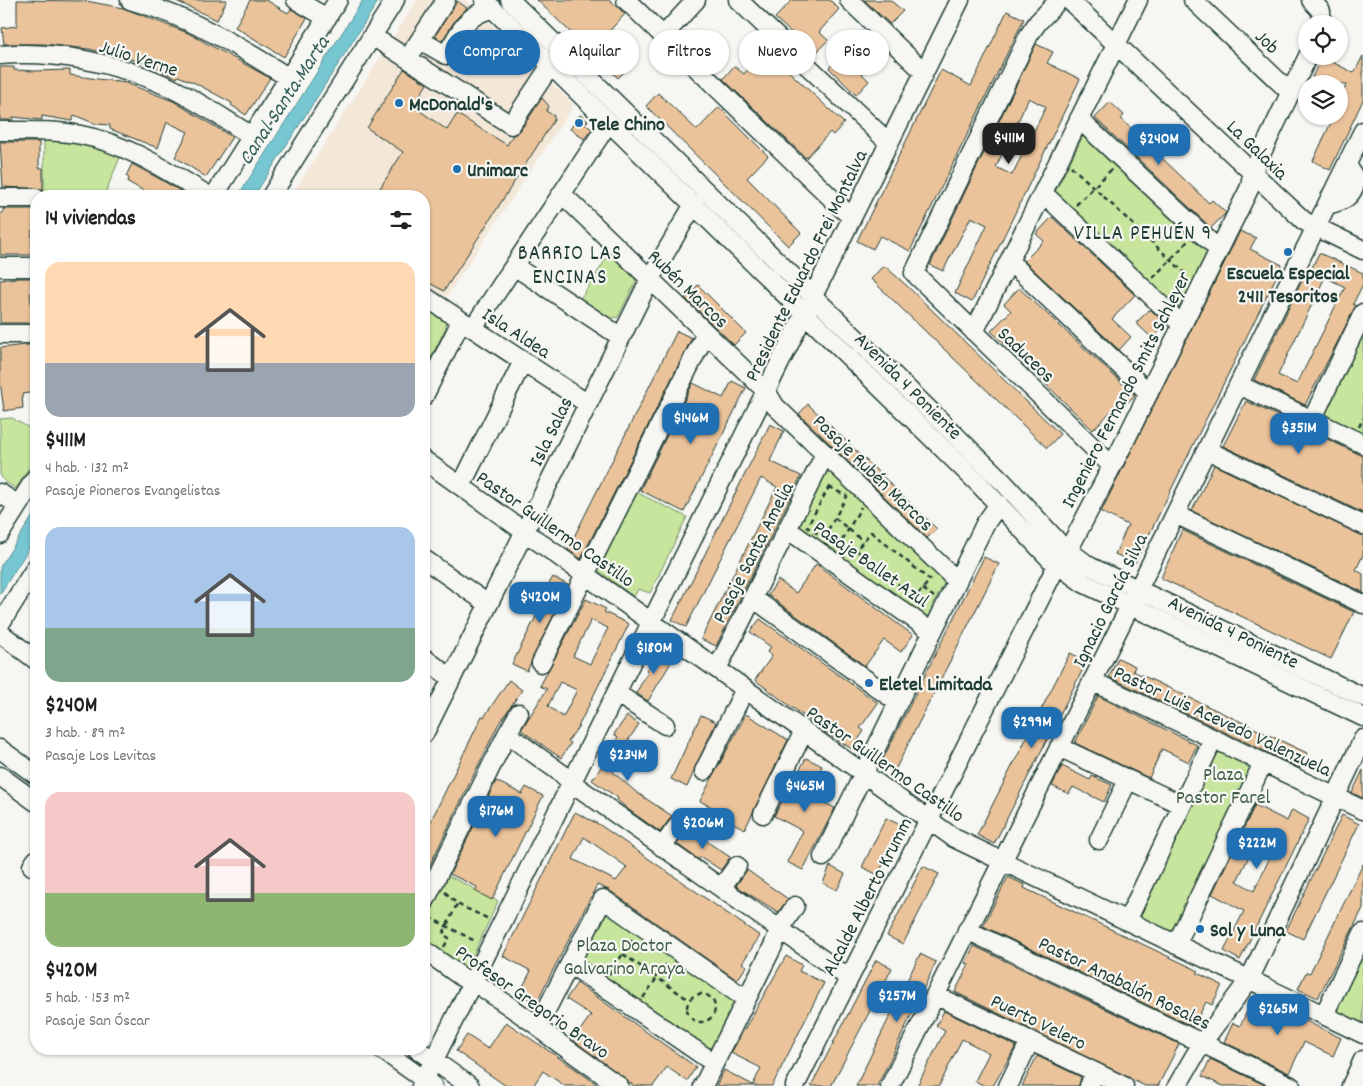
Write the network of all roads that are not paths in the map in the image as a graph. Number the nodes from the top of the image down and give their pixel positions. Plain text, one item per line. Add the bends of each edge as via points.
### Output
1 (130, 0) edge
2 (296, 0) edge
3 (338, 0) edge
4 (395, 0) edge
5 (446, 0) edge
6 (510, 0) edge
7 (626, 0) edge
8 (696, 0) edge
9 (738, 0) edge
10 (849, 0) edge
11 (1059, 0) edge
12 (1070, 0) edge
13 (1138, 0) edge
14 (1193, 0) edge
15 (1311, 0) edge
16 (957, 1) edge
17 (488, 4) edge
18 (1321, 15) edge
19 (327, 18) junction
20 (657, 30) edge
21 (668, 30) edge
22 (372, 36) junction
23 (420, 40) junction
24 (1116, 44) junction
25 (0, 55) edge
26 (408, 60) junction
27 (550, 64) edge
28 (1304, 65) edge
29 (550, 66) edge
30 (924, 72) junction
31 (561, 75) edge
32 (704, 75) edge
33 (289, 78) junction
34 (1291, 93) junction
35 (1079, 119) junction
36 (609, 122) junction
37 (0, 131) edge
38 (1363, 131) edge
39 (252, 136) junction
40 (889, 143) junction
41 (1353, 161) edge
42 (1252, 173) junction
43 (199, 190) edge
44 (218, 190) edge
45 (275, 190) edge
46 (1043, 193) junction
47 (562, 194) junction
48 (0, 198) edge
49 (30, 198) edge
50 (694, 204) junction
51 (852, 218) junction
52 (1315, 228) junction
53 (1218, 250) junction
54 (1363, 250) edge
55 (1009, 261) junction
56 (514, 266) junction
57 (0, 267) edge
58 (30, 267) edge
59 (650, 279) junction
60 (813, 296) junction
61 (430, 300) edge
62 (805, 313) junction
63 (1363, 313) edge
64 (467, 325) junction
65 (1182, 325) junction
66 (974, 332) junction
67 (706, 333) junction
68 (0, 334) edge
69 (30, 334) edge
70 (621, 337) junction
71 (523, 361) junction
72 (1239, 385) junction
73 (430, 386) edge
74 (766, 391) junction
75 (1149, 393) junction
76 (588, 404) junction
77 (1312, 420) junction
78 (1363, 444) edge
79 (1206, 450) junction
80 (825, 454) junction
81 (1111, 465) junction
82 (430, 467) edge
83 (30, 486) edge
84 (461, 486) junction
85 (0, 493) edge
86 (999, 504) junction
87 (18, 505) junction
88 (1175, 514) junction
89 (1363, 525) edge
90 (788, 529) junction
91 (524, 531) junction
92 (0, 534) edge
93 (1068, 551) junction
94 (430, 563) edge
95 (1057, 565) junction
96 (585, 575) junction
97 (30, 576) edge
98 (957, 580) junction
99 (1135, 597) junction
100 (753, 598) junction
101 (488, 604) junction
102 (1363, 604) edge
103 (652, 622) junction
104 (0, 624) edge
105 (932, 632) junction
106 (0, 633) edge
107 (30, 656) edge
108 (430, 662) edge
109 (541, 663) dead end
110 (717, 669) junction
111 (451, 678) junction
112 (1092, 682) junction
113 (744, 689) junction
114 (616, 693) junction
115 (1363, 697) edge
116 (898, 702) junction
117 (519, 713) dead end
118 (1363, 717) edge
119 (430, 722) edge
120 (665, 725) dead end
121 (804, 731) junction
122 (506, 734) junction
123 (1363, 739) edge
124 (1213, 740) junction
125 (1059, 747) junction
126 (0, 749) edge
127 (1263, 763) junction
128 (30, 771) edge
129 (704, 771) dead end
130 (863, 772) junction
131 (0, 776) edge
132 (1128, 780) junction
133 (572, 783) junction
134 (1336, 797) junction
135 (30, 798) edge
136 (1182, 805) junction
137 (1363, 810) edge
138 (763, 814) dead end
139 (929, 820) junction
140 (679, 824) dead end
141 (1099, 840) dead end
142 (662, 847) junction
143 (823, 857) dead end
144 (1002, 862) junction
145 (737, 866) dead end
146 (721, 888) junction
147 (430, 891) edge
148 (795, 906) dead end
149 (1127, 921) junction
150 (780, 929) junction
151 (967, 930) junction
152 (1363, 934) edge
153 (1176, 944) junction
154 (431, 955) edge
155 (570, 964) junction
156 (849, 978) junction
157 (1249, 980) junction
158 (473, 981) junction
159 (935, 995) junction
160 (746, 999) junction
161 (1324, 1015) junction
162 (538, 1026) junction
163 (1363, 1034) edge
164 (1030, 1041) junction
165 (1202, 1043) junction
166 (389, 1055) edge
167 (426, 1055) edge
168 (1363, 1060) edge
169 (434, 1061) junction
170 (714, 1063) junction
171 (1092, 1079) edge
172 (426, 1084) edge
173 (470, 1086) edge
174 (619, 1086) edge
175 (703, 1086) edge
176 (795, 1086) edge
177 (890, 1086) edge
178 (1008, 1086) edge
179 (1124, 1086) edge
180 (1177, 1086) edge
181 (1290, 1086) edge
182 (1351, 1086) edge

1 - 33 street via 221,36
2 - 19 street
3 - 19 street
4 - 22 street
5 - 23 street
6 - 60 street, Avenida 4 Poniente
7 - 20 street
8 - 21 street
9 - 40 street
10 - 30 street
11 - 66 street, Saduceos via 1029,36 914,273
12 - 24 street, La Galaxia
13 - 24 street
14 - 34 street, Job
15 - 18 street
16 - 30 street, Presidente Eduardo Frei Montalva
17 - 23 street via 469,19 446,55
17 - 27 street, Avenida 4 Poniente
19 - 33 street
22 - 26 street
22 - 45 street
23 - 26 street
24 - 35 street
24 - 42 street, La Galaxia
25 - 39 street, Julio Verne via 72,59 141,75 184,95
26 - 29 street via 511,125
28 - 34 street, Ingeniero Fernando Smits Schleyer
30 - 40 street, Presidente Eduardo Frei Montalva
31 - 36 street, Avenida 4 Poniente
32 - 51 street
33 - 39 street
34 - 42 street, Ingeniero Fernando Smits Schleyer
35 - 46 street
35 - 53 street
36 - 47 street
36 - 50 street, Avenida 4 Poniente
37 - 43 street via 59,132 105,142 146,159
38 - 41 street, Ignacio García Silva
39 - 44 street
40 - 51 street, Presidente Eduardo Frei Montalva
41 - 52 street, Ignacio García Silva
42 - 52 street, La Galaxia
42 - 53 street, Ingeniero Fernando Smits Schleyer via 1250,186
46 - 55 street
46 - 65 street
47 - 56 street
47 - 59 street, Rubén Marcos
48 - 49 street
50 - 59 street, Isla Salas
50 - 62 street, Avenida 4 Poniente
51 - 60 street, Presidente Eduardo Frei Montalva
52 - 54 street, La Galaxia
52 - 72 street, Ignacio García Silva
53 - 65 street, Ingeniero Fernando Smits Schleyer
55 - 66 street
55 - 75 street
56 - 64 street
56 - 70 street
57 - 58 street
59 - 67 street, Rubén Marcos
59 - 70 street, Isla Salas
60 - 62 street, Presidente Eduardo Frei Montalva
60 - 93 street, Avenida 4 Poniente via 1004,482
61 - 64 street, Isla Aldea
62 - 74 street, Presidente Eduardo Frei Montalva
62 - 86 street, Avenida 4 Poniente
63 - 77 street
64 - 71 street, Isla Aldea
64 - 73 street
65 - 75 street, Ingeniero Fernando Smits Schleyer
66 - 81 street, Saduceos
67 - 74 street, Rubén Marcos
67 - 96 street
68 - 69 street
70 - 76 street, Isla Salas
71 - 76 street, Isla Aldea
71 - 84 street
72 - 77 street
72 - 79 street, Ignacio García Silva
74 - 80 street, Pasaje Rubén Marcos via 775,406
74 - 103 street, Presidente Eduardo Frei Montalva
75 - 81 street, Ingeniero Fernando Smits Schleyer
76 - 91 street, Isla Salas
77 - 78 street
79 - 88 street, Ignacio García Silva
79 - 89 street
80 - 90 street, Pasaje Santa Amelia
80 - 98 street, Pasaje Rubén Marcos
81 - 93 street, Ingeniero Fernando Smits Schleyer
82 - 84 street, Pastor Guillermo Castillo
83 - 87 street
84 - 91 street, Pastor Guillermo Castillo
85 - 87 street
86 - 95 street, Avenida 4 Poniente
86 - 98 street via 985,524
87 - 92 street
88 - 99 street, Ignacio García Silva
88 - 102 street
90 - 100 street, Pasaje Santa Amelia
90 - 105 street, Pasaje Ballet Azul
91 - 96 street, Pastor Guillermo Castillo
91 - 101 street, Isla Salas
93 - 99 street, Avenida 4 Poniente
94 - 101 street
95 - 99 street, Avenida 4 Poniente via 1083,583
95 - 139 street, Alcalde Alberto Krumm
96 - 103 street, Pastor Guillermo Castillo
96 - 109 street
97 - 104 street
98 - 105 street
99 - 112 street, Ignacio García Silva
99 - 115 street, Avenida 4 Poniente
99 - 118 street, Avenida 4 Poniente
100 - 110 street, Pasaje Santa Amelia
100 - 116 street
101 - 111 street, Isla Salas
103 - 110 street, Pastor Guillermo Castillo
103 - 114 street, Presidente Eduardo Frei Montalva
105 - 116 street
106 - 107 street
108 - 111 street
110 - 113 street, Pastor Guillermo Castillo
111 - 119 street, Isla Salas
112 - 124 street, Pastor Luis Acevedo Valenzuela
112 - 125 street, Ignacio García Silva
113 - 121 street, Pastor Guillermo Castillo
113 - 129 street
114 - 120 street
114 - 133 street, Presidente Eduardo Frei Montalva
116 - 130 street
117 - 122 street
121 - 130 street, Pastor Guillermo Castillo
121 - 138 street
122 - 133 street
122 - 147 street
123 - 134 street
124 - 127 street, Pastor Luis Acevedo Valenzuela
124 - 136 street
125 - 132 street
125 - 144 street, Ignacio García Silva
126 - 128 street
127 - 134 street, Pastor Luis Acevedo Valenzuela
127 - 153 street
130 - 139 street, Pastor Guillermo Castillo
130 - 143 street
131 - 135 street
132 - 136 street
132 - 141 street
133 - 142 street
133 - 158 street, Presidente Eduardo Frei Montalva
134 - 137 street, Pastor Luis Acevedo Valenzuela
134 - 157 street
136 - 149 street
139 - 144 street, Pastor Guillermo Castillo via 954,838
139 - 156 street, Alcalde Alberto Krumm
140 - 142 street
142 - 146 street
144 - 149 street, Pastor Guillermo Castillo
144 - 151 street, Ignacio García Silva
145 - 146 street
146 - 150 street
148 - 150 street
149 - 153 street, Pastor Guillermo Castillo
150 - 156 street
150 - 160 street
151 - 159 street, Ignacio García Silva
151 - 165 street, Pastor Anabalón Rosales
152 - 161 street
153 - 157 street, Pastor Guillermo Castillo
154 - 158 street, Profesor Gregorio Bravo via 463,978
155 - 160 street via 603,899
155 - 162 street
155 - 170 street
156 - 176 street, Alcalde Alberto Krumm
157 - 161 street, Pastor Guillermo Castillo
157 - 165 street
158 - 162 street, Profesor Gregorio Bravo
158 - 169 street, Presidente Eduardo Frei Montalva
159 - 164 street, Puerto Velero
159 - 177 street, Ignacio García Silva
160 - 170 street
161 - 163 street, Pastor Guillermo Castillo
162 - 174 street, Profesor Gregorio Bravo
164 - 171 street, Puerto Velero
164 - 178 street
165 - 180 street
165 - 181 street, Pastor Anabalón Rosales
166 - 172 street
167 - 169 street
168 - 182 street
169 - 172 street, Presidente Eduardo Frei Montalva
169 - 173 street
170 - 175 street
171 - 179 street, Puerto Velero

